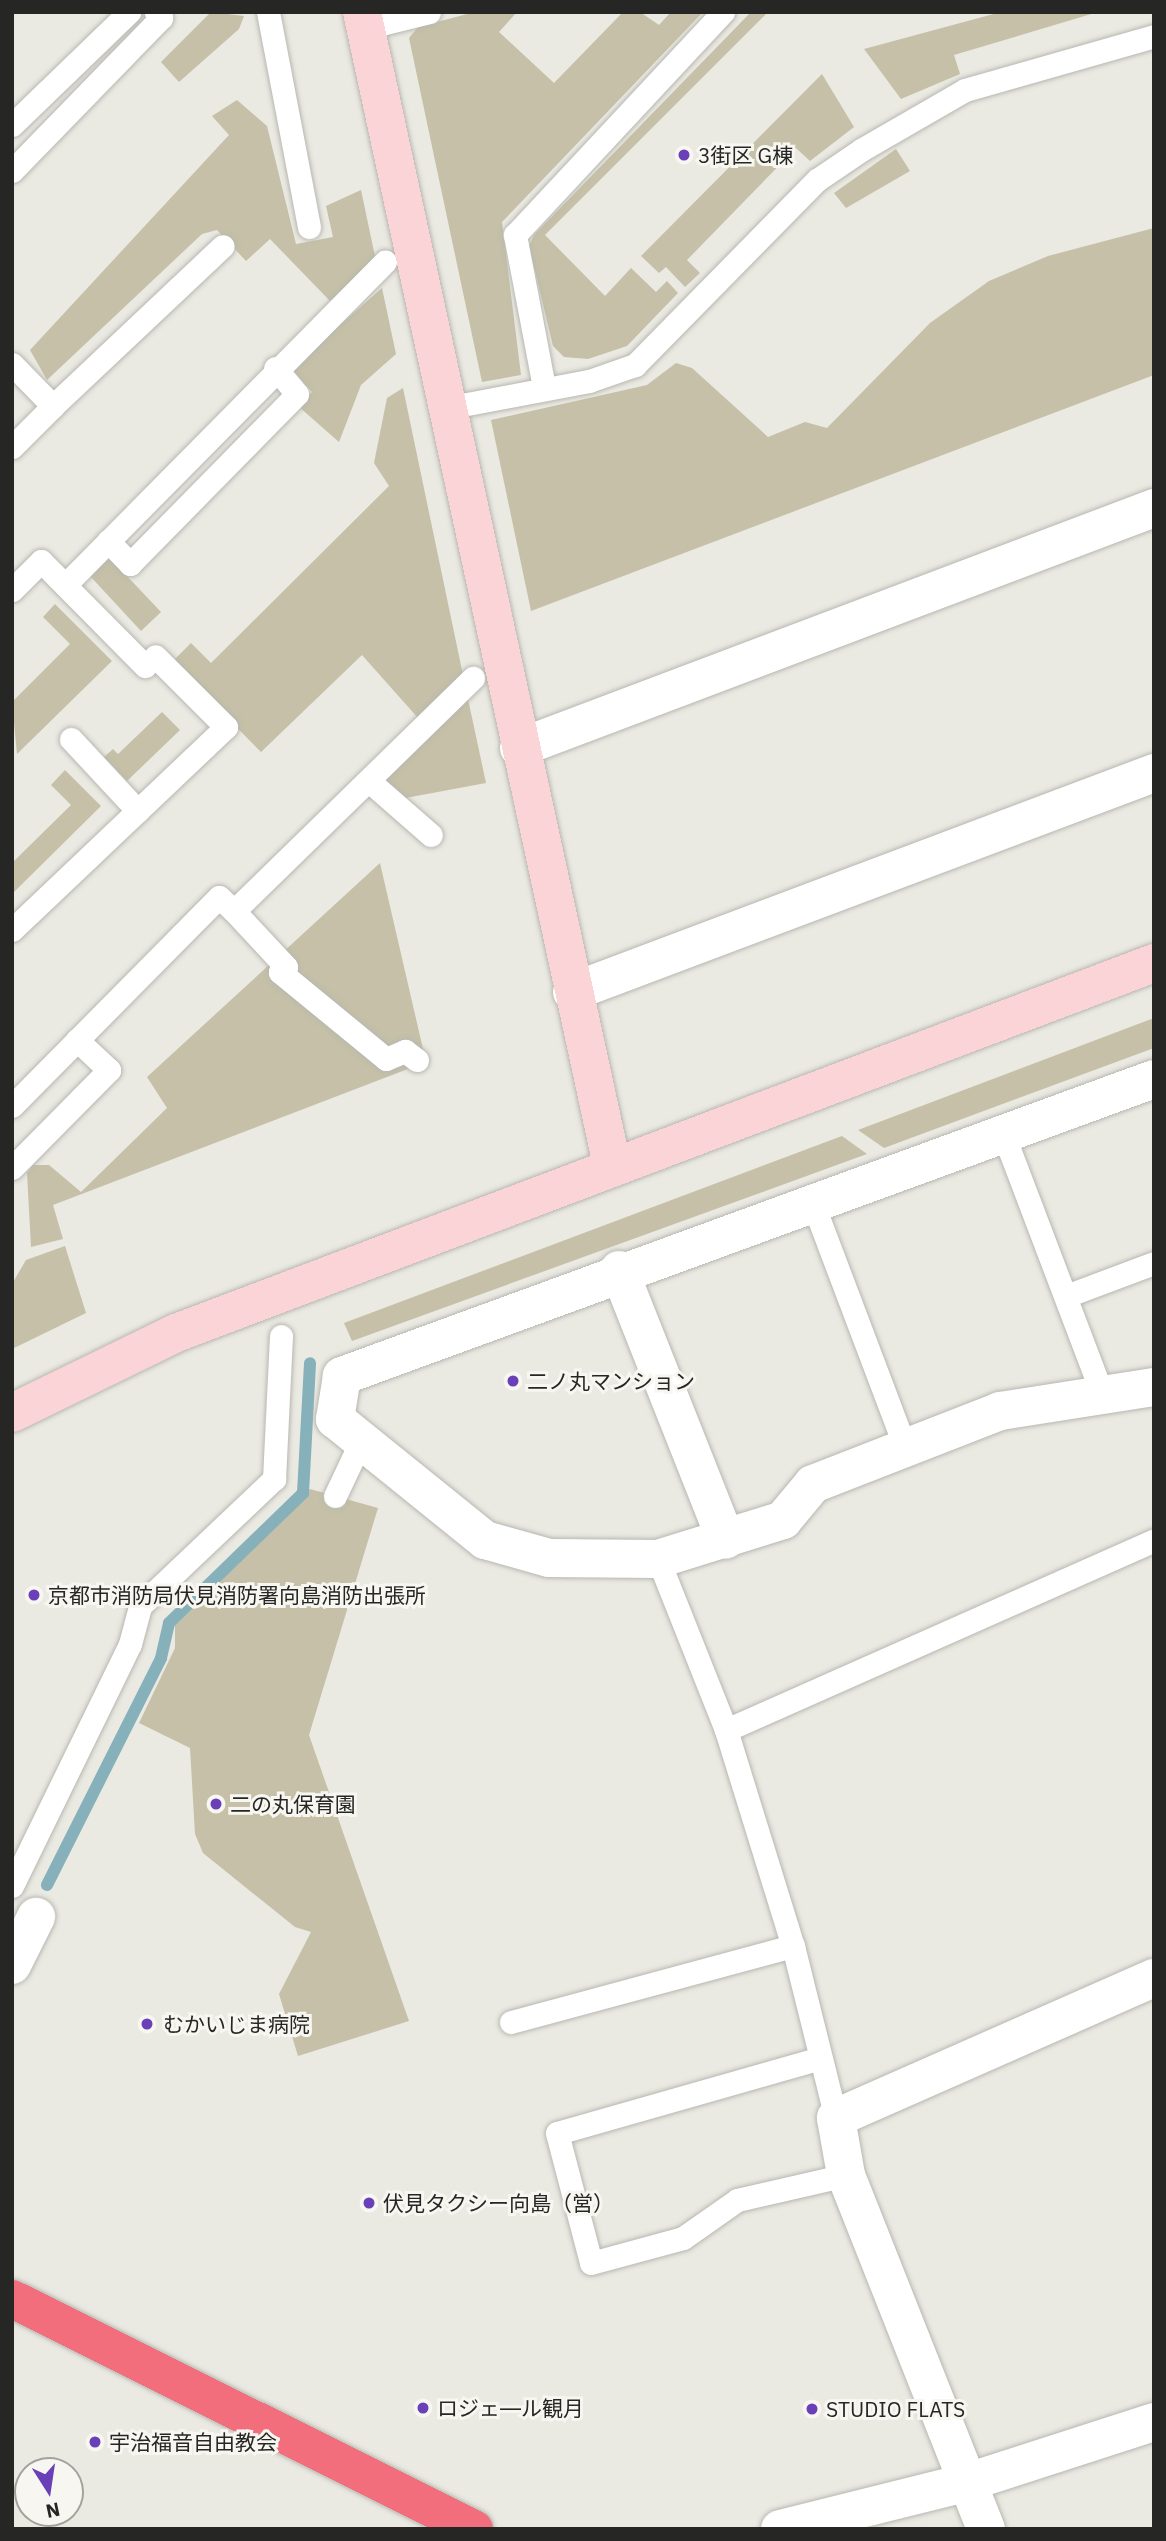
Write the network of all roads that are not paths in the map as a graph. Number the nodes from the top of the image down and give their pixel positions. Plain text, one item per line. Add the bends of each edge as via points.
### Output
1 (129, 12) edge
2 (156, 12) edge
3 (268, 12) edge
4 (429, 12) edge
5 (723, 12) edge
6 (363, 20) edge
7 (1154, 36) edge
8 (12, 124) edge
9 (12, 171) edge
10 (309, 227) dead end
11 (223, 246) dead end
12 (385, 262) dead end
13 (12, 364) edge
14 (275, 368) junction
15 (544, 387) junction
16 (53, 406) junction
17 (446, 408) junction
18 (12, 447) edge
19 (1154, 508) edge
20 (108, 541) junction
21 (65, 585) junction
22 (12, 590) edge
23 (473, 678) dead end
24 (71, 739) dead end
25 (519, 748) junction
26 (1154, 773) edge
27 (369, 781) junction
28 (138, 811) junction
29 (431, 835) dead end
30 (234, 911) junction
31 (12, 930) edge
32 (1154, 963) edge
33 (572, 992) junction
34 (77, 1040) junction
35 (417, 1060) dead end
36 (1154, 1079) edge
37 (12, 1106) edge
38 (1003, 1133) junction
39 (612, 1165) junction
40 (12, 1168) edge
41 (812, 1201) junction
42 (1154, 1264) edge
43 (619, 1270) junction
44 (1066, 1296) junction
45 (281, 1336) dead end
46 (1154, 1387) edge
47 (1102, 1394) junction
48 (12, 1413) edge
49 (362, 1439) junction
50 (905, 1447) junction
51 (335, 1496) dead end
52 (726, 1540) junction
53 (1154, 1541) edge
54 (658, 1559) junction
55 (726, 1730) junction
56 (12, 1886) edge
57 (36, 1917) dead end
58 (793, 1946) junction
59 (12, 1965) edge
60 (1154, 1978) edge
61 (511, 2022) dead end
62 (817, 2059) junction
63 (836, 2118) junction
64 (846, 2175) junction
65 (12, 2299) edge
66 (1154, 2422) edge
67 (968, 2482) junction
68 (474, 2529) edge
69 (780, 2529) edge
70 (986, 2529) edge

1 - 8 lane
2 - 9 lane via 161,18
3 - 10 lane
4 - 6 lane
5 - 15 lane via 515,235
6 - 17 street
7 - 15 lane via 965,90 923,110 817,180 635,365
11 - 16 lane
12 - 14 lane
13 - 16 lane
14 - 20 lane
14 - 20 lane via 297,394 130,564
15 - 17 lane
16 - 18 lane
17 - 25 street
19 - 25 street
20 - 21 lane
21 - 22 lane via 41,561
21 - 28 lane via 226,727
23 - 27 lane
24 - 28 lane
25 - 33 street
26 - 33 street
27 - 29 lane
27 - 30 lane
28 - 31 lane
30 - 34 lane via 219,897
30 - 35 lane via 286,967 280,972 386,1059 405,1051
32 - 39 street
33 - 39 street
34 - 37 lane
34 - 40 lane via 109,1070
36 - 38 street
38 - 41 street
38 - 44 lane
39 - 48 street via 176,1333
41 - 43 street
41 - 50 lane
42 - 44 lane
43 - 49 street via 342,1376 335,1419
43 - 52 street
44 - 47 lane
45 - 56 lane via 274,1479 140,1606 130,1644
46 - 47 street
47 - 50 street via 1000,1411
49 - 51 lane
49 - 54 street via 485,1539 549,1558
50 - 52 street via 813,1484 783,1520
52 - 54 street
53 - 55 lane
54 - 55 lane
55 - 58 lane
57 - 59 street
58 - 61 lane
58 - 62 lane
60 - 63 street
62 - 63 lane
62 - 64 lane via 557,2133 591,2263 683,2238 737,2200
63 - 64 street
64 - 67 street
65 - 68 highway
66 - 67 street
67 - 69 street
67 - 70 street

